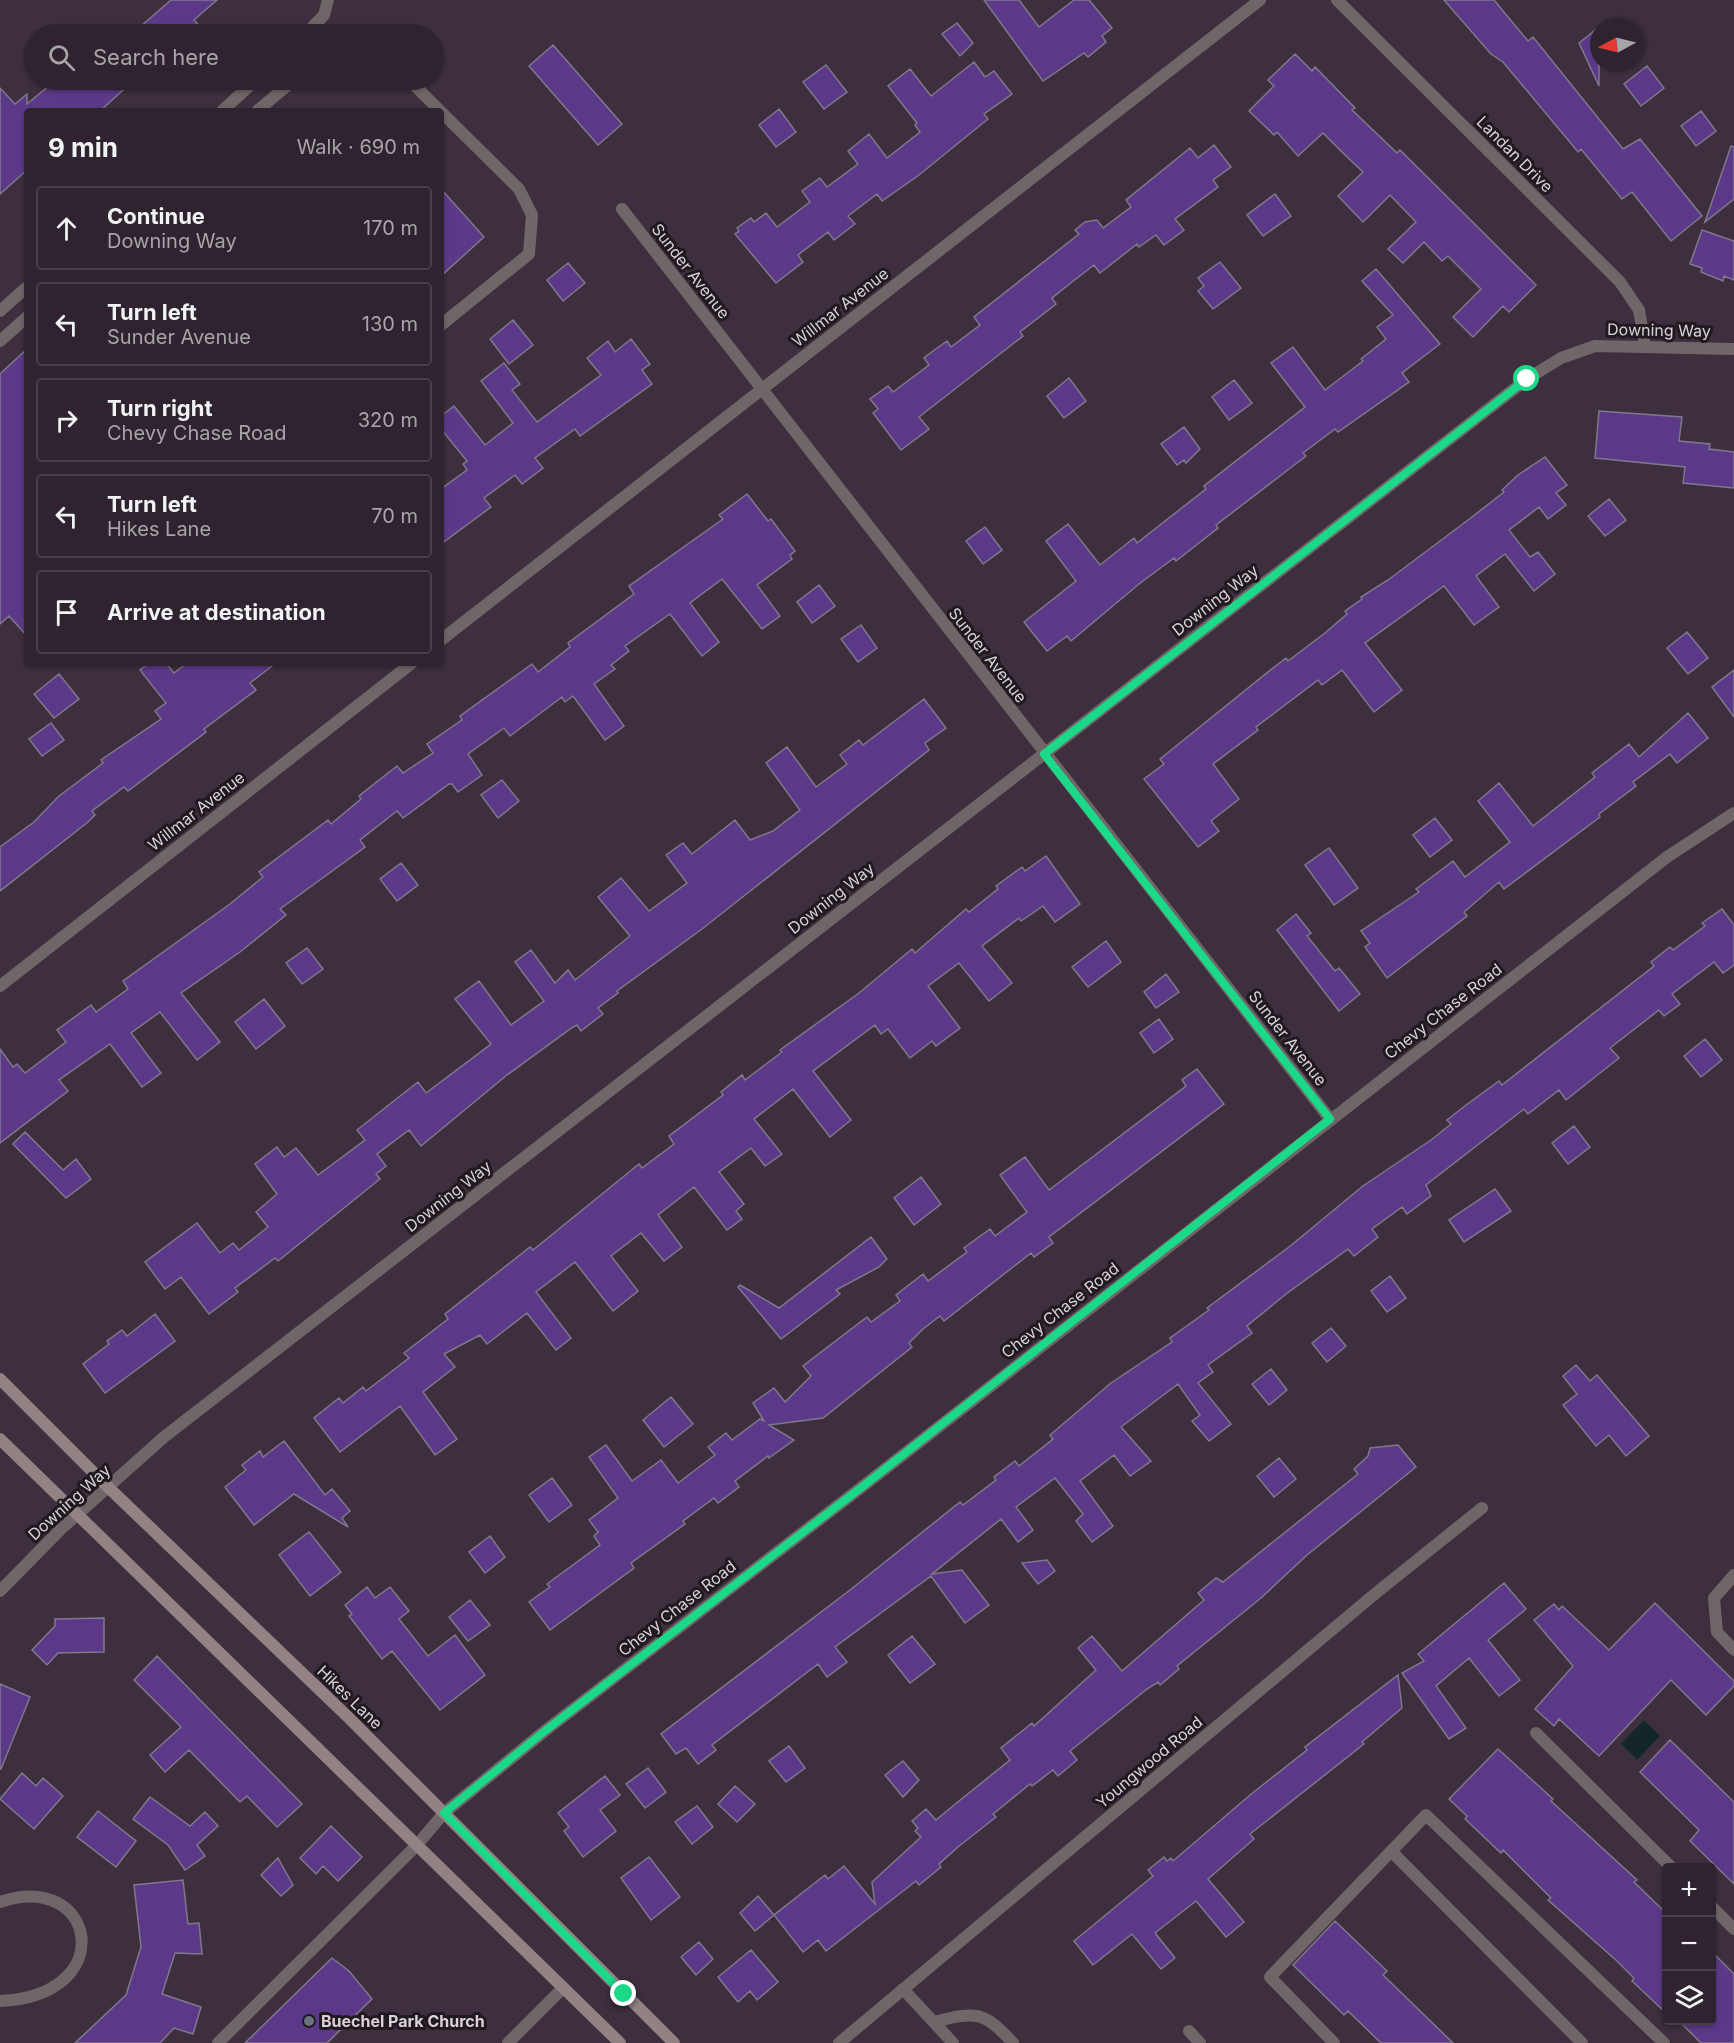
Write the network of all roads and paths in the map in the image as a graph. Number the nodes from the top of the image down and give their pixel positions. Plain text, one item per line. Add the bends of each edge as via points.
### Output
1 (328, 0) edge
2 (1260, 0) edge
3 (1337, 0) edge
4 (315, 24) edge
5 (245, 90) edge
6 (282, 90) edge
7 (419, 90) edge
8 (225, 108) edge
9 (261, 108) edge
10 (437, 108) edge
11 (444, 115) edge
12 (622, 209) dead end
13 (24, 290) edge
14 (0, 311) edge
15 (24, 320) edge
16 (444, 323) edge
17 (0, 341) edge
18 (1645, 346) junction
19 (1734, 349) edge
20 (761, 389) junction
21 (444, 638) edge
22 (408, 666) edge
23 (1044, 754) junction
24 (1734, 813) edge
25 (0, 986) edge
26 (1330, 1119) junction
27 (0, 1379) edge
28 (0, 1439) edge
29 (109, 1488) junction
30 (1482, 1508) dead end
31 (76, 1516) junction
32 (1734, 1575) edge
33 (0, 1591) edge
34 (1734, 1650) edge
35 (1536, 1732) dead end
36 (444, 1813) junction
37 (417, 1845) junction
38 (1391, 1851) junction
39 (1667, 1863) edge
40 (0, 1902) edge
41 (1716, 1911) edge
42 (1734, 1929) edge
43 (563, 1988) junction
44 (903, 1989) junction
45 (0, 2001) edge
46 (934, 2022) junction
47 (1189, 2031) dead end
48 (614, 2041) edge
49 (218, 2043) edge
50 (508, 2043) edge
51 (674, 2043) edge
52 (839, 2043) edge
53 (953, 2043) edge
54 (1013, 2043) edge
55 (1200, 2043) edge
56 (1334, 2043) edge
57 (1582, 2043) edge
58 (1664, 2043) edge

1 - 4 street via 324,15
2 - 20 street, Willmar Avenue
3 - 18 street, Landan Drive via 1620,282 1639,310
5 - 8 street
6 - 9 street
7 - 10 street
11 - 16 street via 519,189 532,215 529,254
12 - 20 street, Sunder Avenue
13 - 14 street
15 - 17 street
18 - 19 street, Downing Way
18 - 23 street, Downing Way via 1595,346 1561,358 1527,379
20 - 21 street, Willmar Avenue
20 - 23 street, Sunder Avenue
22 - 25 street, Willmar Avenue
23 - 26 street, Sunder Avenue
23 - 29 street, Downing Way via 164,1437
24 - 26 street, Chevy Chase Road via 1667,857
26 - 36 street, Chevy Chase Road
27 - 29 main road, Hikes Lane
28 - 31 main road
29 - 31 street, Downing Way
29 - 36 main road, Hikes Lane
30 - 44 street, Youngwood Road
31 - 33 street, Downing Way
31 - 37 main road
32 - 34 street via 1714,1598 1717,1632
35 - 39 street
36 - 37 street, Chevy Chase Road
36 - 51 main road, Hikes Lane
37 - 43 main road
37 - 49 street, Chevy Chase Road
38 - 56 street via 1270,1977
38 - 57 street
38 - 58 street via 1426,1815
40 - 45 street via 28,1896 58,1904 77,1922 82,1947 76,1967 49,1990 33,1997
41 - 42 street
43 - 48 main road
43 - 50 street
44 - 46 street
44 - 52 street, Youngwood Road
46 - 53 street
46 - 54 street via 971,2015 992,2020
47 - 55 street

